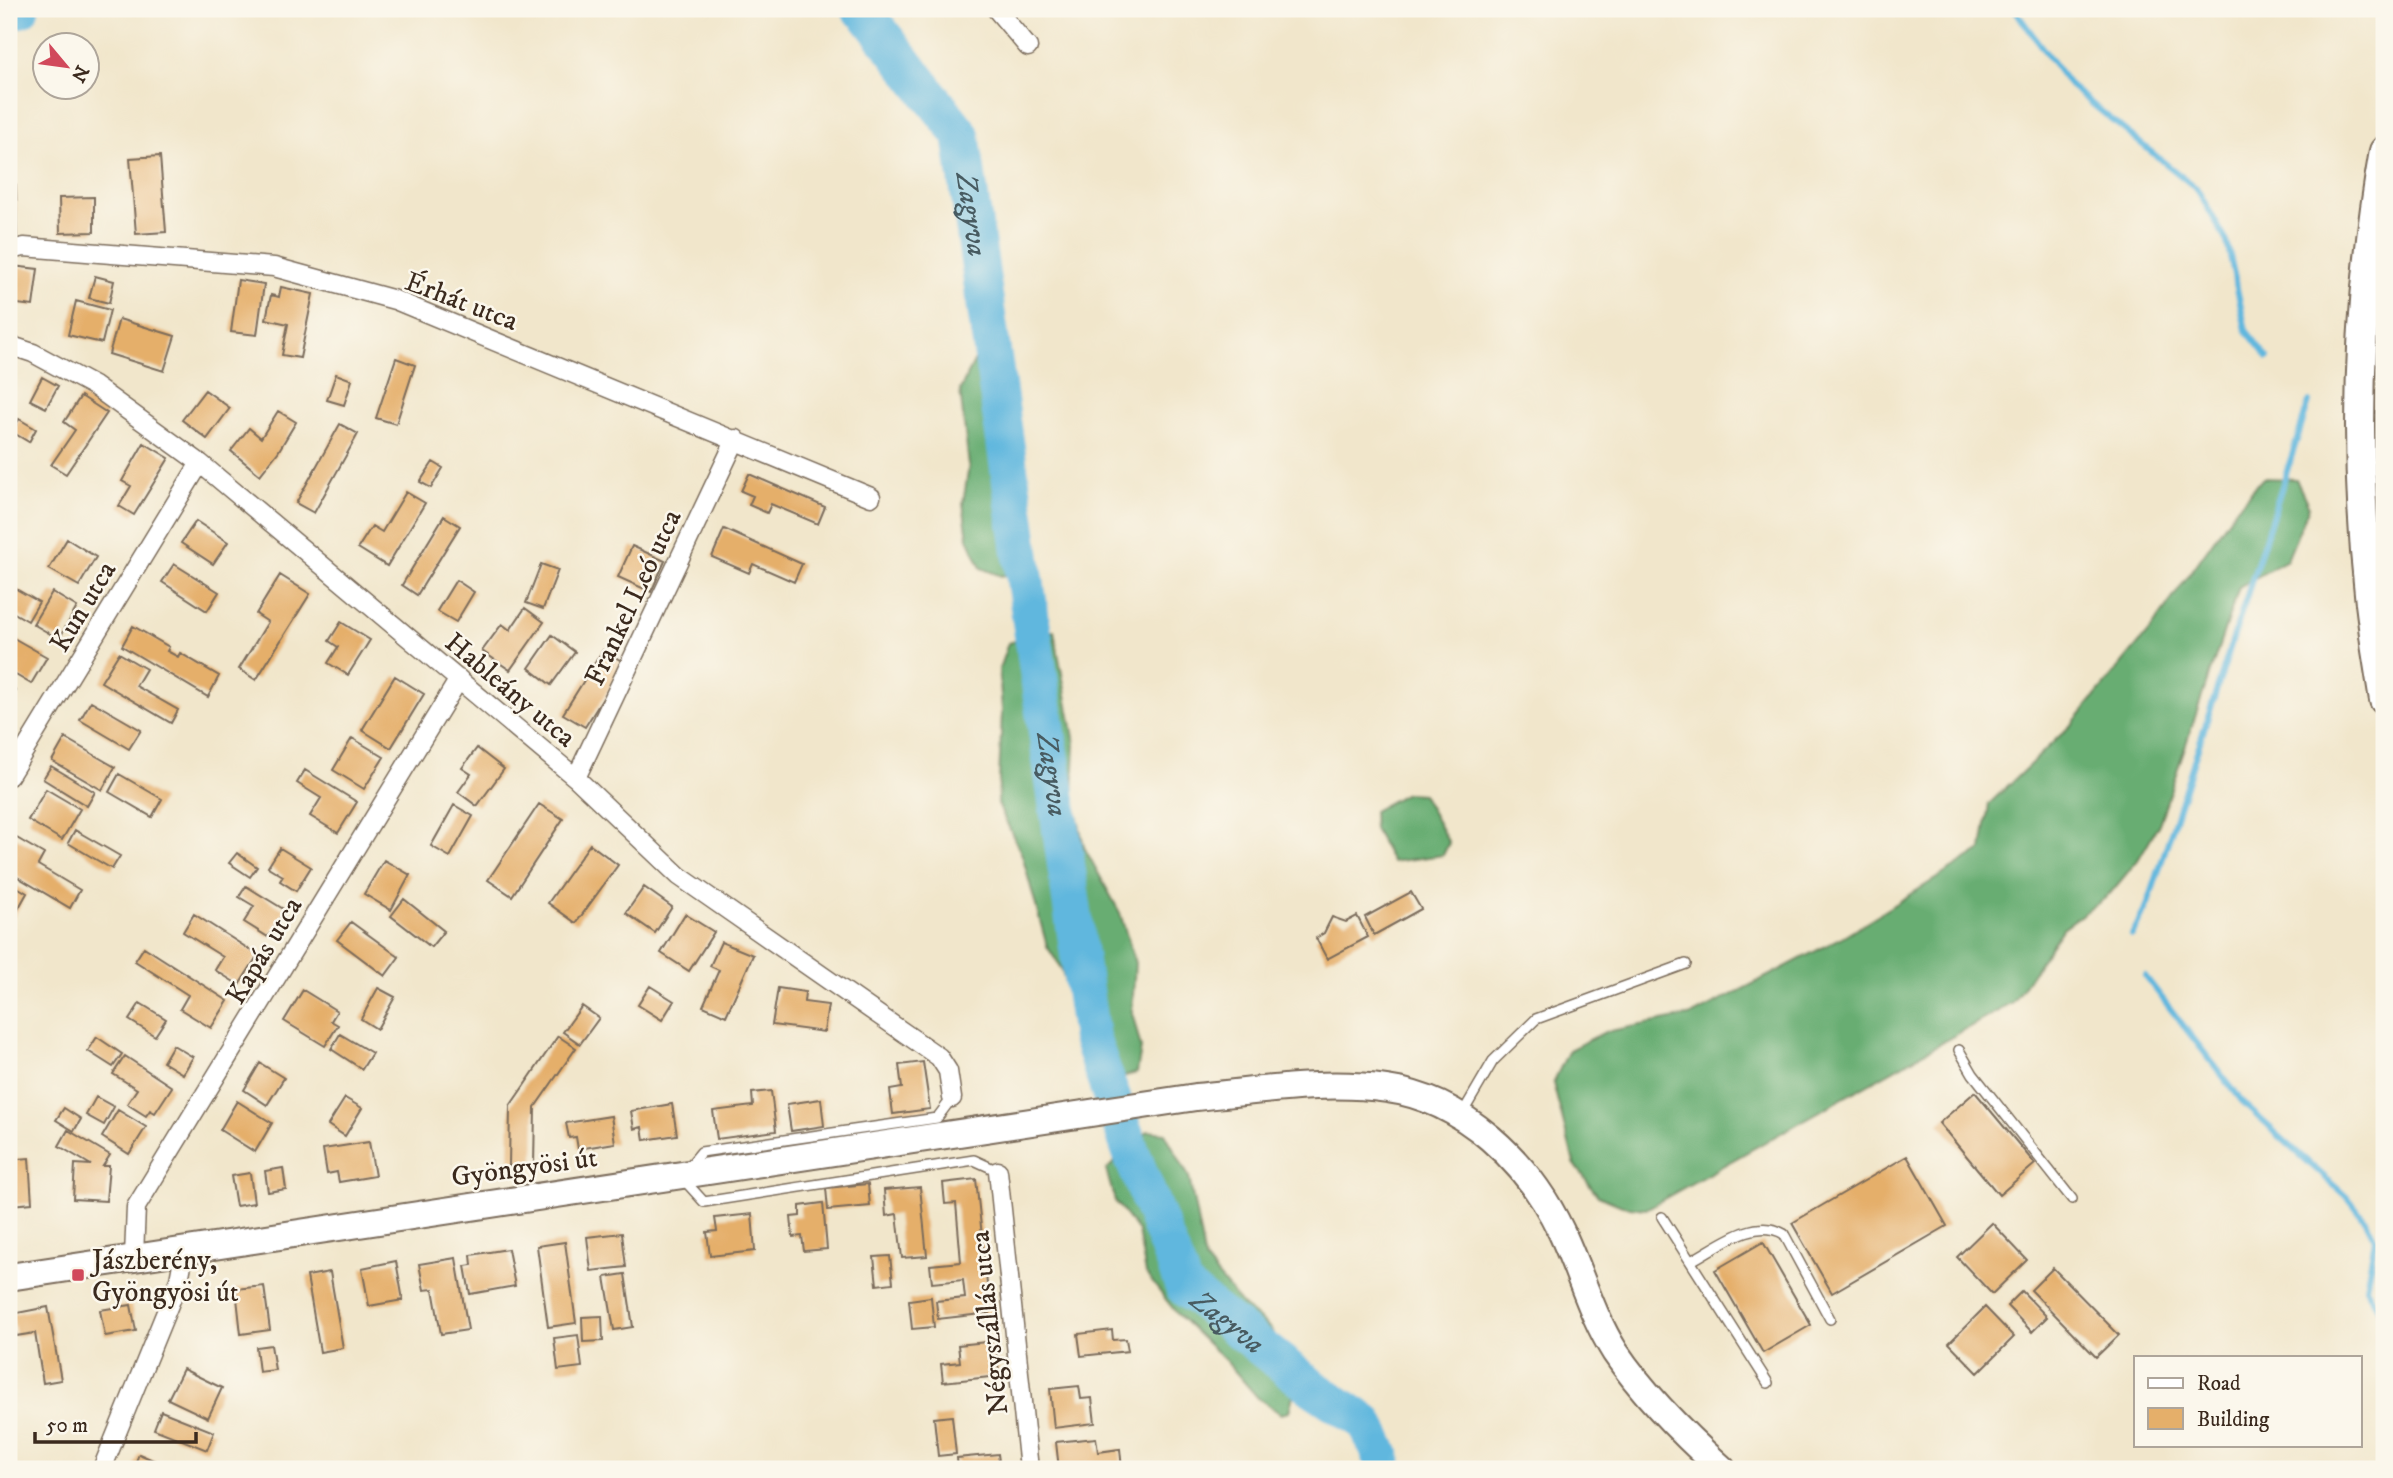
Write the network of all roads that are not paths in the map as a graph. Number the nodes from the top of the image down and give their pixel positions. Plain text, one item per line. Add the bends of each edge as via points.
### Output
1 (996, 9) edge
2 (1028, 47) dead end
3 (2384, 151) edge
4 (9, 250) edge
5 (9, 345) edge
6 (736, 439) junction
7 (200, 463) junction
8 (872, 497) dead end
9 (459, 679) junction
10 (2384, 700) edge
11 (9, 776) edge
12 (576, 778) junction
13 (1686, 964) dead end
14 (1959, 1050) dead end
15 (952, 1098) joint
16 (1460, 1117) junction
17 (998, 1171) joint
18 (681, 1177) junction
19 (2072, 1199) dead end
20 (1662, 1217) dead end
21 (185, 1250) junction
22 (134, 1256) junction
23 (1690, 1261) junction
24 (9, 1277) edge
25 (1830, 1319) dead end
26 (1768, 1383) dead end
27 (102, 1469) edge
28 (1029, 1469) edge
29 (1722, 1469) edge

1 - 2 street
3 - 10 main road via 2369,253 2361,477 2373,638
4 - 6 street, Érhát utca via 24,247 274,267 395,300
5 - 7 street, Hableány utca via 94,386
6 - 8 street, Érhát utca
6 - 12 street, Frankel Leó utca
7 - 9 street, Hableány utca
7 - 11 street, Kun utca
9 - 12 street, Hableány utca
9 - 22 street, Kapás utca via 136,1207
12 - 15 street, Hableány utca via 679,876 939,1057 948,1071
13 - 16 lane via 1536,1019 1493,1061
14 - 19 lane
15 - 18 lane via 937,1118 701,1152
16 - 18 street, Gyöngyösi út via 1423,1097 1387,1089 1318,1087 1196,1097
16 - 29 street, Gyöngyösi út via 1517,1164 1542,1197 1614,1350 1648,1395
17 - 18 lane via 974,1160 704,1202
17 - 28 street, Négyszállás utca
18 - 21 street, Gyöngyösi út
20 - 23 lane
21 - 22 street, Gyöngyösi út
21 - 27 street via 179,1280
22 - 24 street, Gyöngyösi út
23 - 25 lane via 1756,1227 1772,1227 1784,1234
23 - 26 lane

